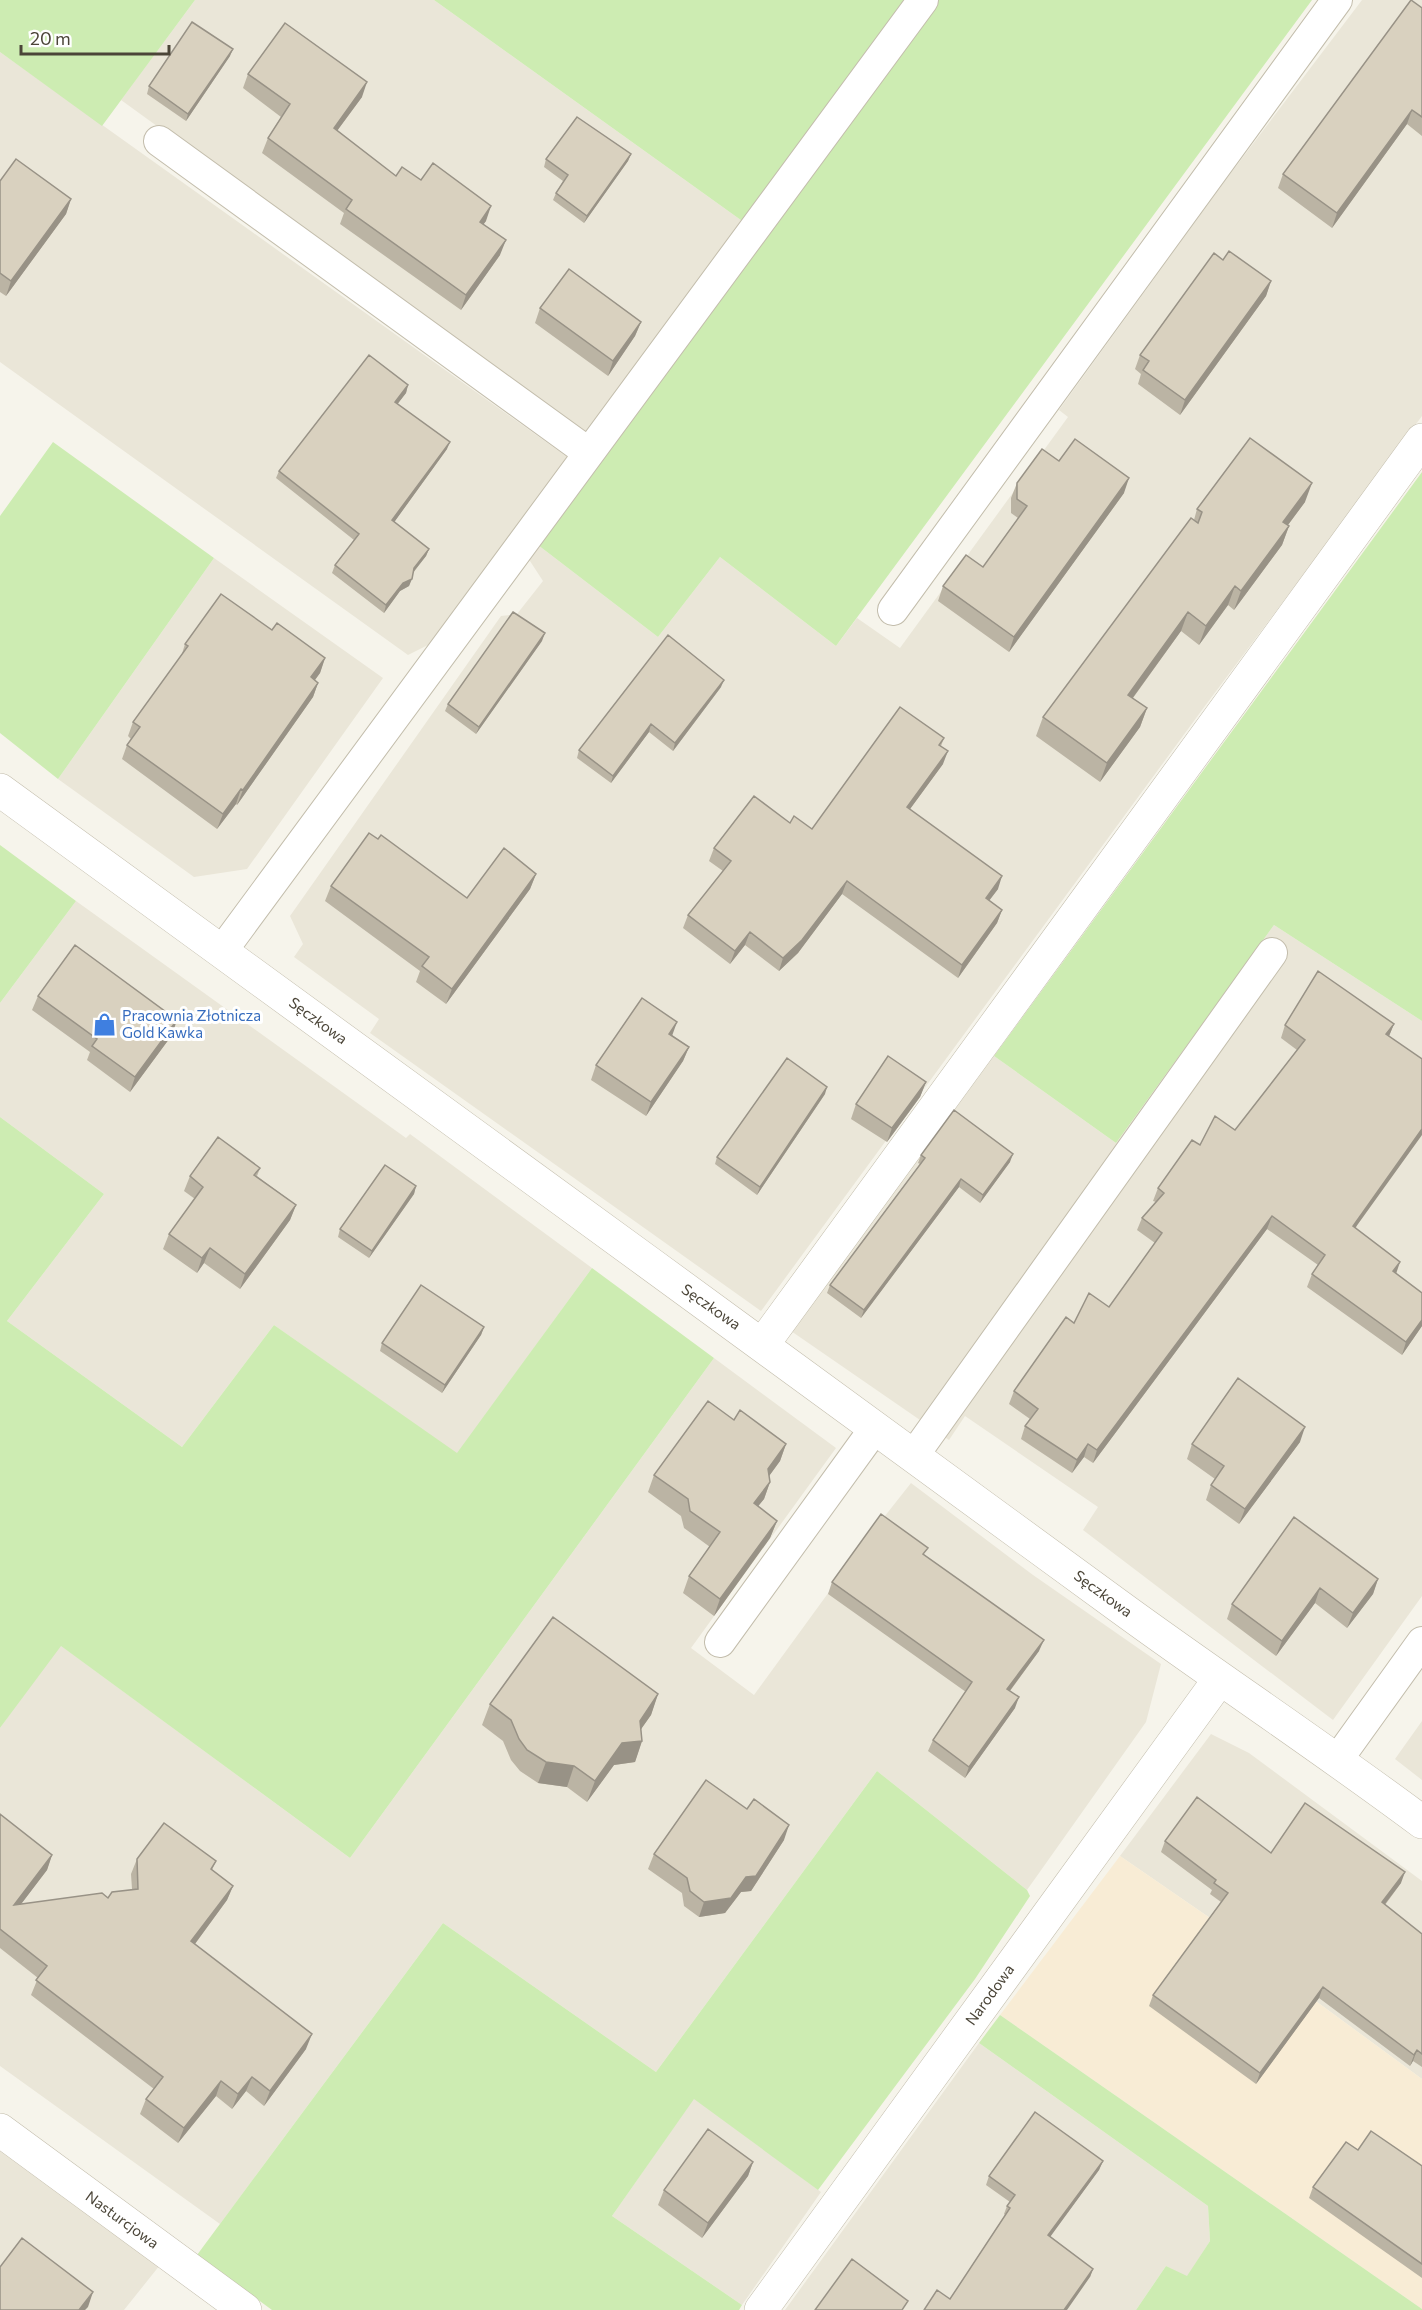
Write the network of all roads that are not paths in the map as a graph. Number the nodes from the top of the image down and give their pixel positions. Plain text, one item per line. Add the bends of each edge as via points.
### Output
1 (923, 0) edge
2 (1337, 0) edge
3 (159, 141) dead end
4 (1422, 440) edge
5 (589, 453) junction
6 (893, 610) dead end
7 (0, 790) edge
8 (222, 951) junction
9 (1272, 953) dead end
10 (763, 1344) junction
11 (875, 1428) junction
12 (914, 1455) junction
13 (720, 1642) dead end
14 (1422, 1642) edge
15 (1219, 1680) junction
16 (1338, 1759) junction
17 (1422, 1822) edge
18 (0, 2130) edge
19 (244, 2310) edge
20 (761, 2310) edge

1 - 5 lane
2 - 6 lane
3 - 5 lane
4 - 10 street
5 - 8 lane
7 - 8 street, Sęczkowa
8 - 10 street, Sęczkowa
9 - 12 lane
10 - 11 street, Sęczkowa
11 - 12 street, Sęczkowa
11 - 13 lane
12 - 15 street, Sęczkowa
14 - 16 lane
15 - 16 street, Sęczkowa
15 - 20 street, Narodowa
16 - 17 street, Sęczkowa
18 - 19 street, Nasturcjowa

